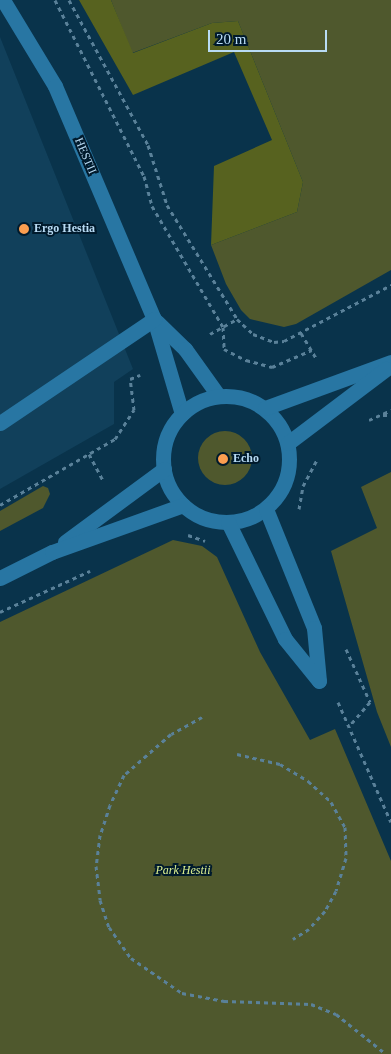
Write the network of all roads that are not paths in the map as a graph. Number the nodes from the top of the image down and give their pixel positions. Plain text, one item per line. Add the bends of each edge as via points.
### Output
1 (3, 0) edge
2 (154, 319) junction
3 (391, 364) edge
4 (218, 396) junction
5 (265, 408) junction
6 (182, 414) junction
7 (0, 423) edge
8 (288, 443) junction
9 (164, 469) junction
10 (183, 505) junction
11 (266, 509) junction
12 (228, 522) junction
13 (52, 552) junction
14 (0, 578) edge

1 - 2 street, HESTII via 54,86
2 - 4 street, HESTII via 184,349
2 - 6 street, HESTII
2 - 7 street
3 - 5 street
3 - 8 street
4 - 5 street via 251,400
4 - 6 street via 199,402
5 - 8 street via 280,424
6 - 9 street via 170,430 164,449
8 - 11 street via 289,467 282,490
9 - 10 street via 171,489
9 - 13 street
10 - 12 street via 196,515
10 - 13 street
11 - 12 street via 248,518
11 - 12 street via 314,628 319,681 285,639
13 - 14 street

